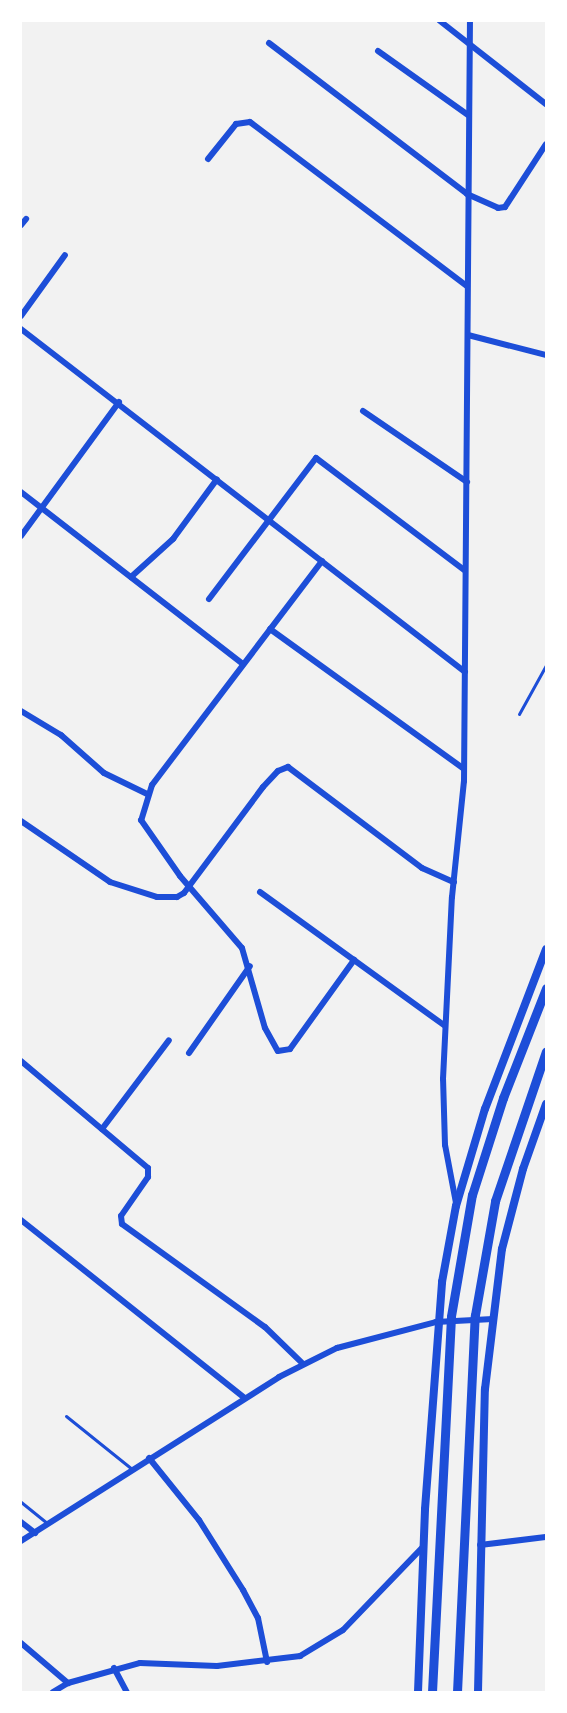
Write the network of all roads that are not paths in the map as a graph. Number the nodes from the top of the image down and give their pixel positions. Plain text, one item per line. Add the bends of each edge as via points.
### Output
1 (440, 21) edge
2 (470, 21) edge
3 (469, 42) junction
4 (269, 43) dead end
5 (378, 51) dead end
6 (546, 104) edge
7 (468, 115) junction
8 (546, 144) edge
9 (208, 159) dead end
10 (467, 194) junction
11 (26, 219) dead end
12 (21, 225) edge
13 (65, 255) dead end
14 (467, 286) junction
15 (21, 316) edge
16 (21, 329) edge
17 (468, 335) junction
18 (546, 355) edge
19 (119, 402) junction
20 (363, 411) dead end
21 (218, 479) junction
22 (467, 482) junction
23 (21, 492) edge
24 (43, 507) junction
25 (269, 520) junction
26 (21, 536) edge
27 (322, 561) junction
28 (464, 570) junction
29 (131, 577) junction
30 (210, 598) dead end
31 (270, 628) junction
32 (243, 664) junction
33 (546, 665) edge
34 (465, 672) junction
35 (21, 711) edge
36 (519, 714) dead end
37 (464, 769) junction
38 (147, 794) junction
39 (21, 821) edge
40 (454, 882) junction
41 (189, 886) junction
42 (260, 892) dead end
43 (546, 949) edge
44 (354, 960) junction
45 (250, 966) junction
46 (546, 988) edge
47 (445, 1026) junction
48 (169, 1040) dead end
49 (546, 1051) edge
50 (189, 1053) dead end
51 (21, 1061) edge
52 (546, 1104) edge
53 (102, 1129) junction
54 (456, 1206) junction
55 (21, 1220) edge
56 (493, 1318) junction
57 (436, 1322) junction
58 (303, 1364) junction
59 (245, 1398) junction
60 (66, 1416) dead end
61 (149, 1458) junction
62 (132, 1469) junction
63 (21, 1502) edge
64 (21, 1522) edge
65 (48, 1525) junction
66 (35, 1533) junction
67 (546, 1537) edge
68 (21, 1541) edge
69 (480, 1545) junction
70 (423, 1547) junction
71 (21, 1643) edge
72 (267, 1662) junction
73 (114, 1668) junction
74 (68, 1683) junction
75 (52, 1692) edge
76 (127, 1692) edge
77 (418, 1692) edge
78 (432, 1692) edge
79 (457, 1692) edge
80 (477, 1692) edge

1 - 3 street
2 - 3 street
3 - 6 street
3 - 7 street
4 - 10 street
5 - 7 street
7 - 10 street
8 - 10 street via 504,208
9 - 14 street via 236,124 250,122
10 - 14 street
11 - 12 street
13 - 15 street
14 - 17 street
16 - 19 street
17 - 18 street
17 - 22 street
19 - 21 street
19 - 24 street
20 - 22 street
21 - 25 street
21 - 29 street via 173,539
22 - 28 street
23 - 24 street
24 - 26 street
24 - 29 street
25 - 27 street
25 - 28 street via 316,458
25 - 30 street
27 - 31 street
27 - 34 street
28 - 34 street
29 - 32 street
31 - 32 street
31 - 37 street
32 - 38 street
33 - 36 lane
34 - 37 street
35 - 38 street via 61,735 104,773
37 - 40 street
38 - 41 street via 141,820
39 - 41 street via 110,882 169,898 184,893
40 - 41 street via 422,868 288,767 278,771 263,787
40 - 47 street
41 - 45 street via 242,948
42 - 44 street
43 - 54 main road via 485,1109
44 - 45 street via 285,1052 272,1044 265,1028
44 - 47 street
45 - 50 street
46 - 78 highway via 503,1098 472,1195 451,1316
47 - 54 street via 442,1116
48 - 53 street
49 - 79 highway via 495,1201 475,1315
51 - 53 street
52 - 56 main road via 523,1169 502,1249
53 - 58 street via 144,1163 150,1173 123,1212 122,1224 265,1327
54 - 57 main road
55 - 59 street
56 - 57 street
56 - 69 main road via 485,1389
57 - 58 street via 352,1342
57 - 70 main road
58 - 59 street
59 - 61 street
60 - 62 lane
61 - 62 street
61 - 72 street via 199,1520 243,1590 258,1618
62 - 65 street
63 - 65 lane
64 - 66 street
65 - 66 street
66 - 68 street
67 - 69 street
69 - 80 main road
70 - 72 street via 343,1630 300,1656
70 - 77 main road
71 - 74 street
72 - 73 street via 217,1666 154,1662
73 - 74 street
73 - 76 street
74 - 75 street

